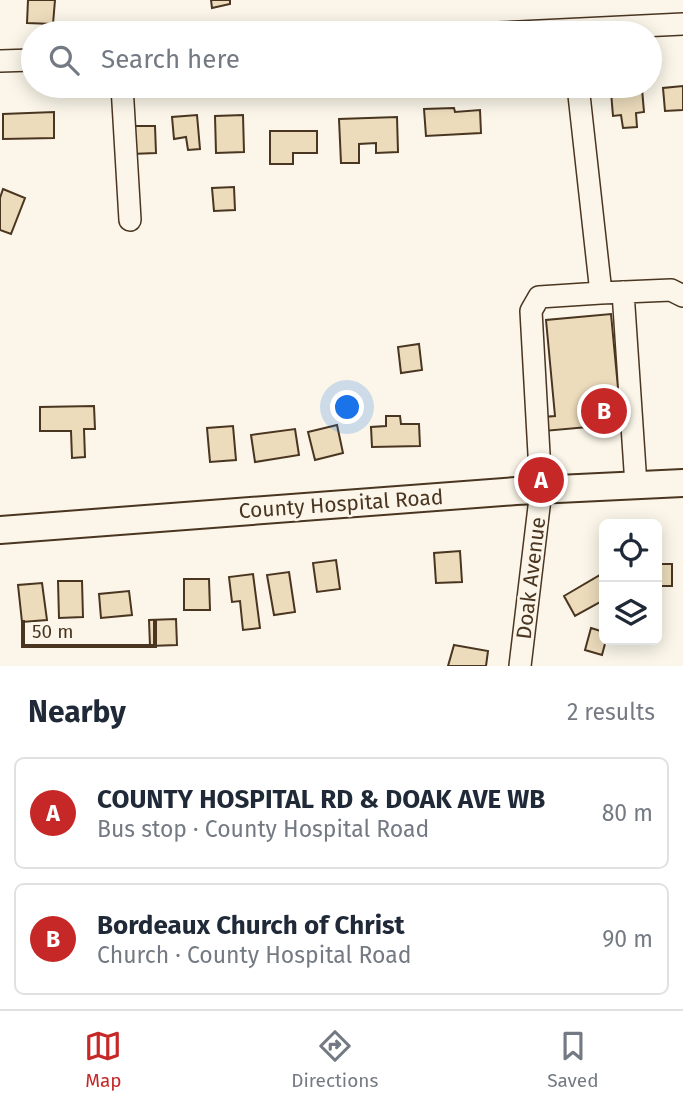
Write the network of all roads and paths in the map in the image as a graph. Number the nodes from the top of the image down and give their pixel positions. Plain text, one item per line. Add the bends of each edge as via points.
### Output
1 (683, 24) edge
2 (662, 25) edge
3 (21, 60) edge
4 (0, 61) edge
5 (123, 98) edge
6 (579, 98) edge
7 (130, 219) dead end
8 (623, 292) junction
9 (601, 293) junction
10 (683, 296) edge
11 (683, 483) edge
12 (636, 485) junction
13 (541, 490) junction
14 (0, 530) edge
15 (520, 666) edge

1 - 2 street
3 - 4 street
5 - 7 street
6 - 9 street
8 - 9 street
8 - 10 street via 671,290
8 - 12 street
9 - 13 street, Doak Avenue via 539,298 531,312
11 - 12 main road, County Hospital Road
12 - 13 main road, County Hospital Road
13 - 14 main road, County Hospital Road
13 - 15 street, Doak Avenue

